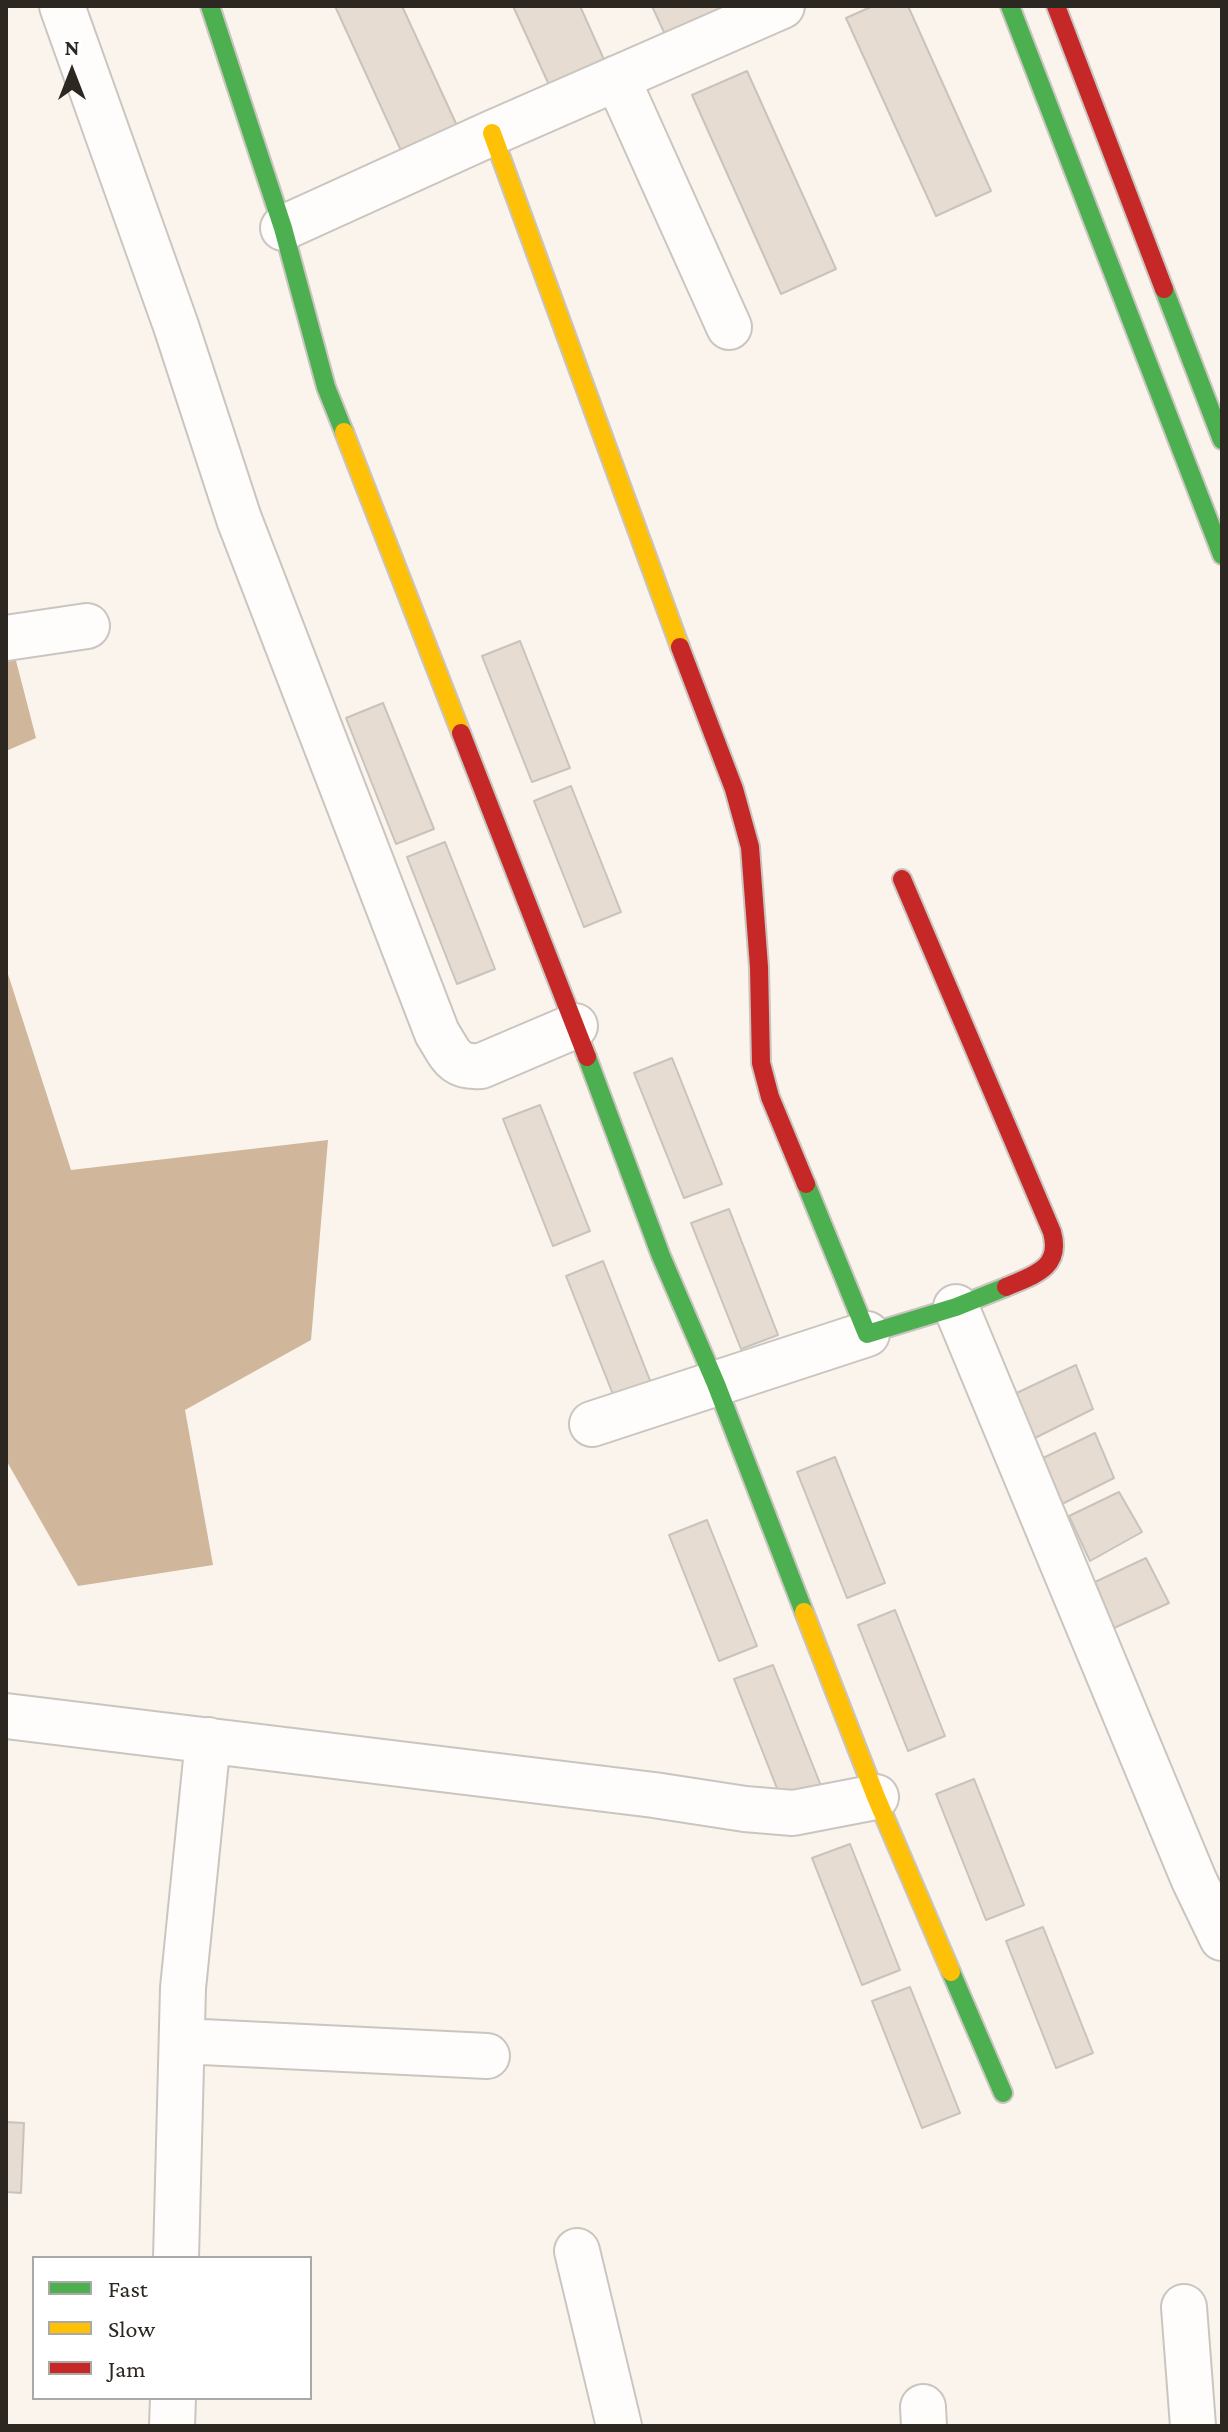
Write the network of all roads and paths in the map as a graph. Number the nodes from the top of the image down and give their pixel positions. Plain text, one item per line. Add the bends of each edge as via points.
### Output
1 (62, 6) edge
2 (210, 6) edge
3 (782, 6) edge
4 (1010, 6) edge
5 (1056, 6) edge
6 (617, 78) junction
7 (492, 133) junction
8 (283, 228) junction
9 (729, 327) dead end
10 (1222, 440) edge
11 (1222, 555) edge
12 (87, 626) dead end
13 (6, 638) edge
14 (902, 879) dead end
15 (575, 1026) junction
16 (956, 1307) junction
17 (867, 1334) junction
18 (716, 1384) junction
19 (592, 1424) dead end
20 (6, 1716) edge
21 (208, 1740) junction
22 (876, 1797) junction
23 (1208, 1875) edge
24 (1222, 1938) edge
25 (182, 2041) junction
26 (487, 2056) dead end
27 (1003, 2093) dead end
28 (577, 2251) dead end
29 (176, 2256) edge
30 (1184, 2307) dead end
31 (173, 2400) edge
32 (172, 2426) edge
33 (619, 2426) edge
34 (1193, 2426) edge

1 - 15 street via 239,519 437,1033 454,1060 466,1067 481,1066
2 - 8 main road
3 - 6 street
4 - 11 main road
5 - 10 main road
6 - 7 street
6 - 9 street
7 - 8 street
7 - 17 main road via 734,789 750,847 761,1063 770,1097
8 - 15 main road via 326,387
12 - 13 street
14 - 16 main road via 1054,1236 1056,1254 1049,1266
15 - 18 main road via 661,1256
16 - 17 main road
16 - 23 street
17 - 18 street
18 - 19 street
18 - 22 main road
20 - 21 street
21 - 22 street via 745,1809 793,1813
21 - 25 street
22 - 27 main road
23 - 24 street
25 - 26 street
25 - 29 street
28 - 33 street
30 - 34 street
31 - 32 street

